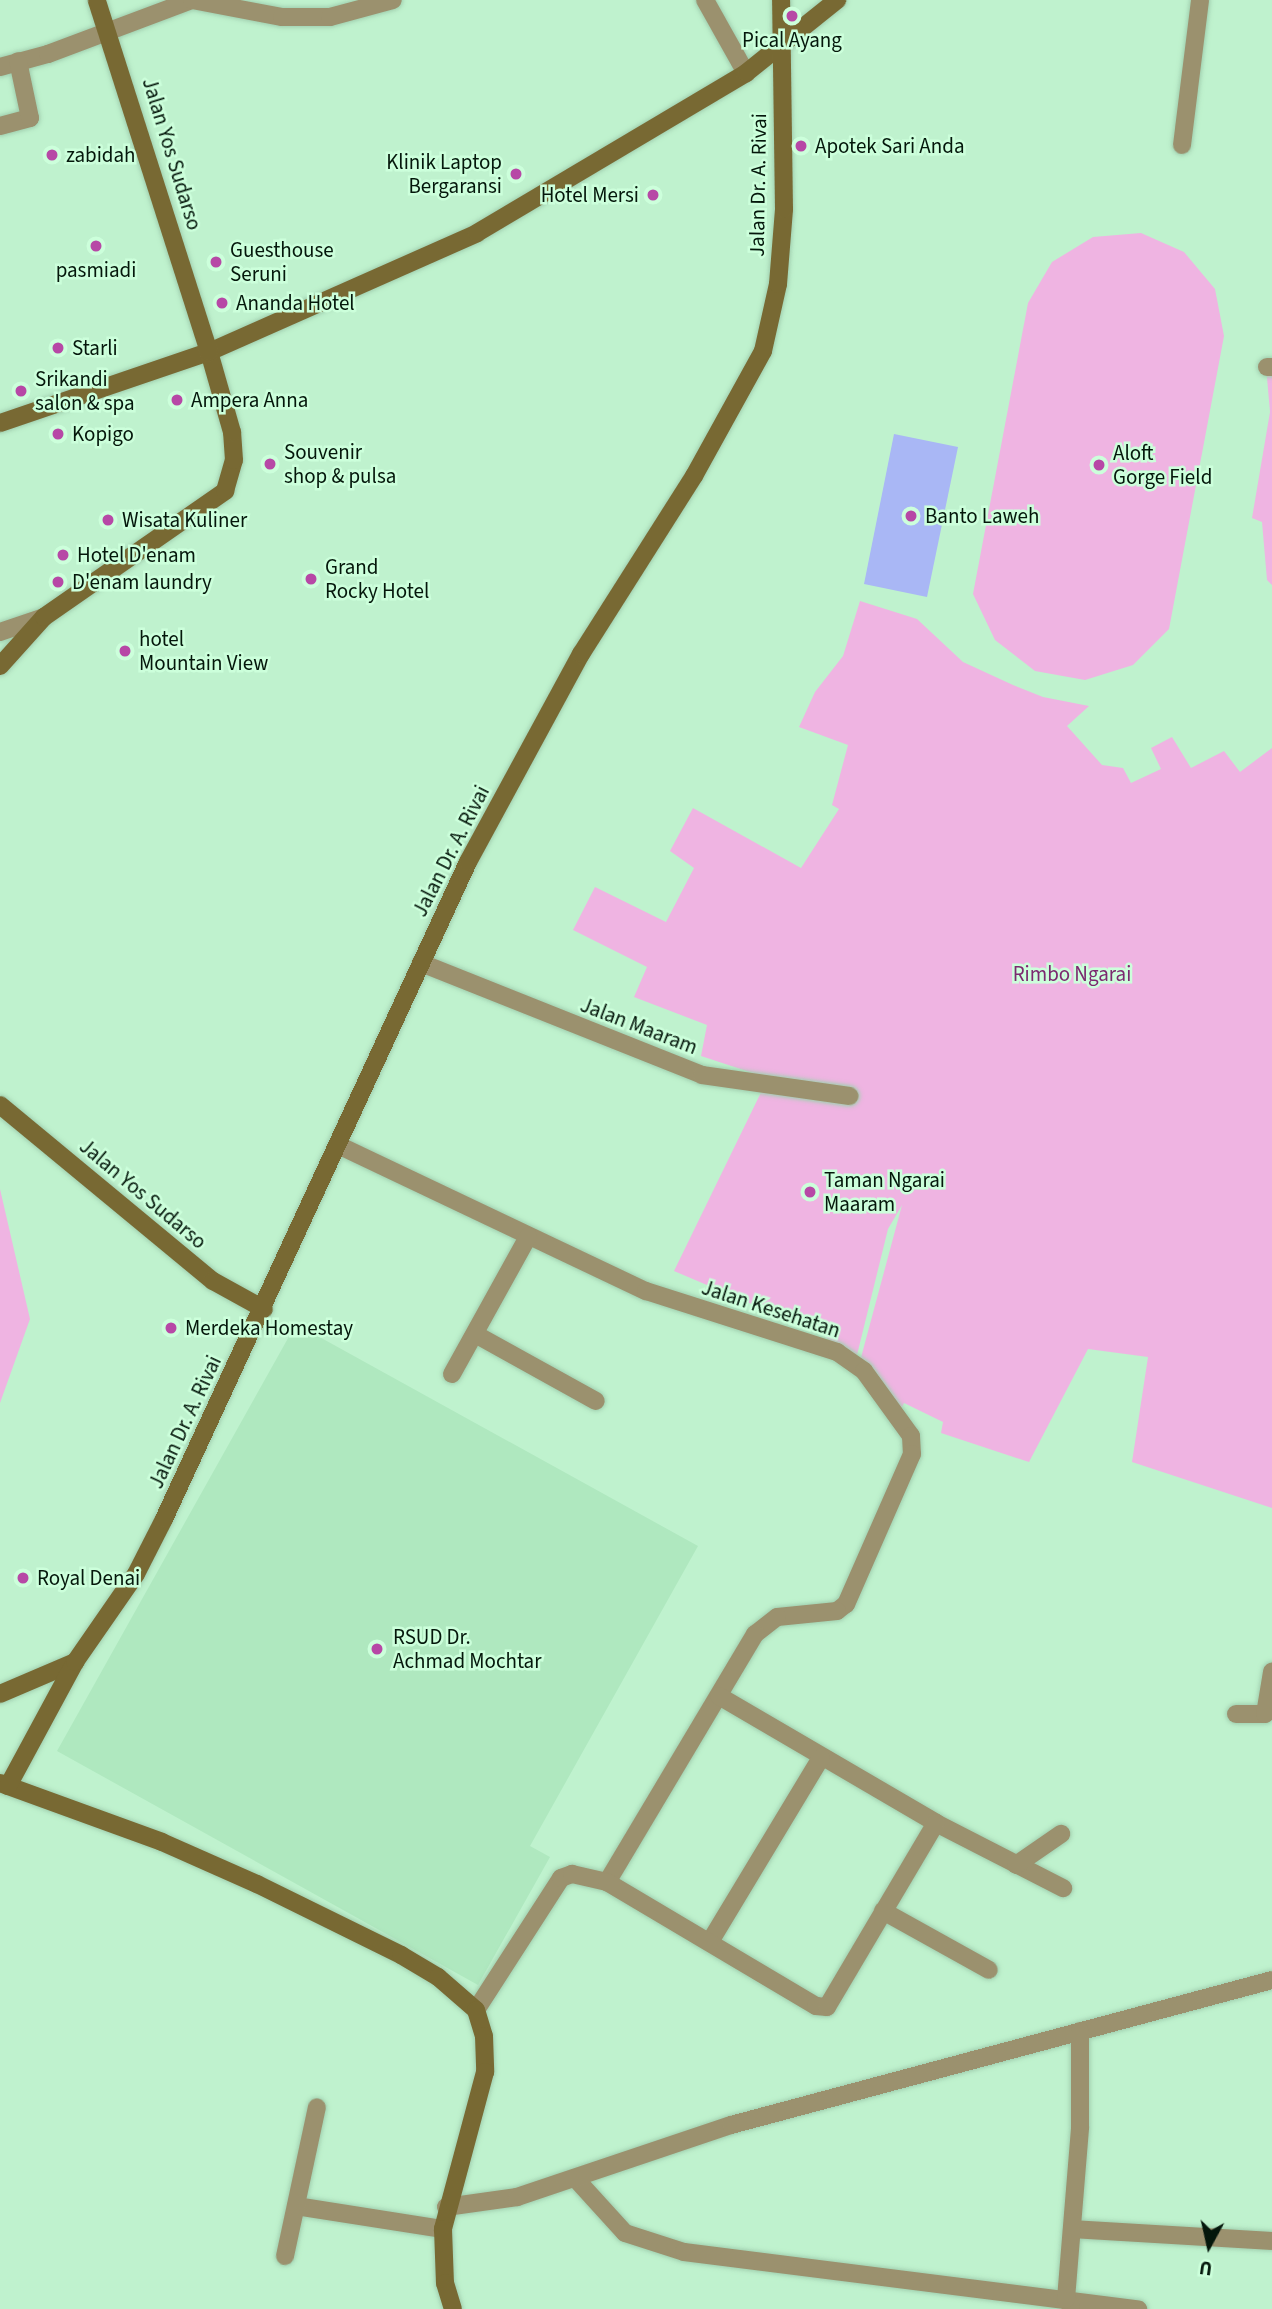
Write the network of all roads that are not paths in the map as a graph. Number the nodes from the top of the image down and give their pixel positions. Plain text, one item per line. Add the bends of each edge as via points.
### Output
1 (97, 0) edge
2 (192, 0) edge
3 (393, 0) edge
4 (705, 0) edge
5 (781, 0) edge
6 (837, 0) edge
7 (1200, 0) edge
8 (111, 32) junction
9 (782, 46) junction
10 (18, 61) junction
11 (0, 67) edge
12 (746, 73) junction
13 (0, 125) edge
14 (1182, 145) dead end
15 (209, 352) junction
16 (0, 423) edge
17 (44, 617) junction
18 (0, 632) edge
19 (0, 667) edge
20 (421, 964) junction
21 (850, 1096) dead end
22 (0, 1105) edge
23 (338, 1145) junction
24 (528, 1237) junction
25 (264, 1309) junction
26 (475, 1334) junction
27 (452, 1374) dead end
28 (596, 1401) dead end
29 (75, 1662) junction
30 (1272, 1672) edge
31 (0, 1694) edge
32 (719, 1696) junction
33 (1236, 1714) dead end
34 (821, 1758) junction
35 (4, 1785) edge
36 (936, 1823) junction
37 (1061, 1834) dead end
38 (1016, 1864) junction
39 (607, 1882) junction
40 (1063, 1888) dead end
41 (883, 1911) junction
42 (711, 1940) junction
43 (989, 1970) dead end
44 (1272, 1980) edge
45 (475, 2010) junction
46 (1080, 2031) junction
47 (317, 2107) dead end
48 (575, 2178) junction
49 (296, 2206) junction
50 (446, 2207) junction
51 (443, 2229) junction
52 (1072, 2229) junction
53 (1272, 2241) edge
54 (285, 2256) dead end
55 (1069, 2304) edge
56 (453, 2309) edge
57 (1138, 2309) edge

1 - 8 main road, Jalan Yos Sudarso
2 - 3 street via 282,17 330,17
2 - 8 street
4 - 12 street
5 - 9 main road, Jalan Dr. A. Rivai
6 - 9 main road
7 - 14 street
8 - 10 street
8 - 15 main road, Jalan Yos Sudarso
9 - 12 main road
9 - 20 main road, Jalan Dr. A. Rivai via 784,209 778,284 763,351 694,477 581,654 468,862
10 - 11 street
10 - 13 street via 30,118
12 - 15 main road via 477,233
15 - 16 main road
15 - 17 main road, Jalan Yos Sudarso via 232,432 234,460 225,491
17 - 18 street
17 - 19 main road, Jalan Yos Sudarso
20 - 21 street, Jalan Maaram via 702,1075
20 - 23 main road, Jalan Dr. A. Rivai
22 - 25 main road, Jalan Yos Sudarso via 213,1281
23 - 24 street, Jalan Kesehatan
23 - 25 main road, Jalan Dr. A. Rivai
24 - 26 street
24 - 32 street, Jalan Kesehatan via 646,1291 837,1352 864,1371 911,1436 912,1454 846,1604 837,1611 765,1623
25 - 29 main road, Jalan Dr. A. Rivai via 136,1574
26 - 27 street
26 - 28 street
29 - 31 main road
29 - 35 main road, Jalan Dr. A. Rivai
30 - 33 street via 1265,1714
32 - 34 street
32 - 39 street, Jalan Kesehatan
34 - 36 street
34 - 42 street
35 - 45 main road via 162,1842 257,1884 401,1955 438,1977
36 - 38 street
36 - 41 street
37 - 38 street
38 - 40 street
39 - 42 street
39 - 45 street via 572,1874 561,1878
41 - 42 street via 827,2007 816,2006
41 - 43 street
44 - 46 street
45 - 50 main road via 484,2036 485,2072
46 - 48 street via 730,2125
46 - 52 street via 1080,2127
47 - 49 street
48 - 50 street via 517,2197
48 - 55 street via 625,2232 684,2252
49 - 51 street
49 - 54 street
50 - 51 main road
51 - 56 main road via 445,2283
52 - 53 street
52 - 55 street
55 - 57 street

